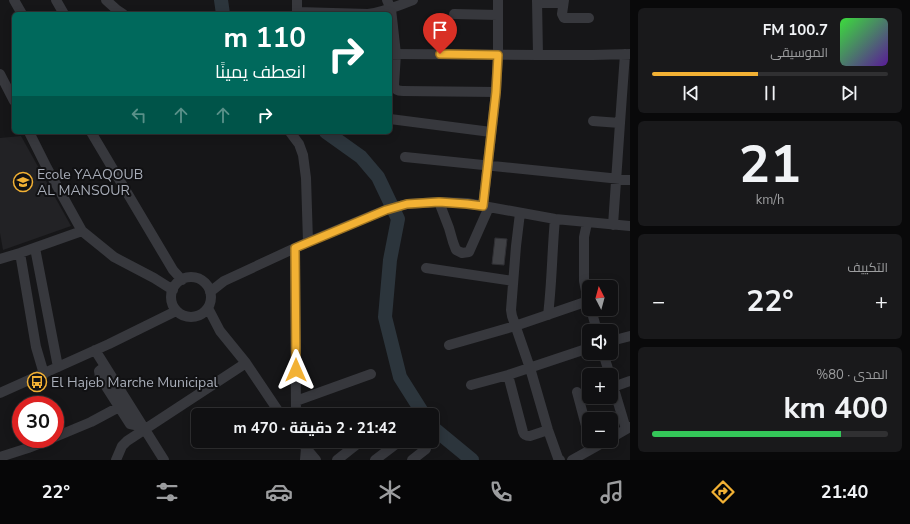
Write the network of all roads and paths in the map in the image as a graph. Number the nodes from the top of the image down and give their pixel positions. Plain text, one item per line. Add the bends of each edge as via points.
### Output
1 (14, 0) edge
2 (56, 0) edge
3 (106, 0) edge
4 (297, 0) edge
5 (413, 0) edge
6 (498, 0) edge
7 (537, 1) edge
8 (564, 2) edge
9 (389, 4) edge
10 (21, 12) edge
11 (63, 12) edge
12 (115, 12) edge
13 (297, 12) edge
14 (372, 12) edge
15 (454, 14) dead end
16 (498, 15) junction
17 (589, 18) dead end
18 (392, 42) edge
19 (393, 54) edge
20 (628, 54) edge
21 (498, 55) junction
22 (538, 55) junction
23 (0, 74) edge
24 (496, 92) junction
25 (12, 98) edge
26 (392, 119) edge
27 (593, 121) dead end
28 (620, 122) junction
29 (491, 132) junction
30 (30, 134) edge
31 (92, 134) edge
32 (292, 134) edge
33 (405, 157) dead end
34 (487, 166) junction
35 (616, 179) junction
36 (630, 180) edge
37 (439, 202) junction
38 (486, 207) junction
39 (520, 213) junction
40 (555, 220) junction
41 (587, 223) junction
42 (613, 225) junction
43 (630, 226) edge
44 (82, 230) junction
45 (308, 242) junction
46 (35, 248) junction
47 (295, 248) junction
48 (20, 253) junction
49 (0, 259) edge
50 (426, 268) dead end
51 (154, 278) junction
52 (584, 280) edge
53 (180, 281) junction
54 (224, 281) junction
55 (513, 281) junction
56 (204, 283) junction
57 (210, 292) junction
58 (172, 295) junction
59 (582, 307) edge
60 (208, 308) junction
61 (176, 311) junction
62 (548, 315) junction
63 (198, 316) junction
64 (155, 321) junction
65 (515, 326) junction
66 (220, 331) junction
67 (630, 336) edge
68 (618, 339) edge
69 (449, 345) dead end
70 (95, 350) junction
71 (582, 350) edge
72 (246, 364) junction
73 (105, 366) junction
74 (58, 367) junction
75 (530, 368) junction
76 (44, 374) junction
77 (372, 374) dead end
78 (508, 376) junction
79 (630, 380) edge
80 (618, 382) edge
81 (471, 385) dead end
82 (577, 392) dead end
83 (0, 393) edge
84 (296, 400) junction
85 (618, 400) edge
86 (119, 407) junction
87 (276, 408) edge
88 (296, 408) edge
89 (582, 412) edge
90 (143, 426) junction
91 (628, 428) edge
92 (548, 430) junction
93 (64, 433) edge
94 (618, 434) edge
95 (28, 448) edge
96 (304, 448) edge
97 (306, 448) edge
98 (352, 448) edge
99 (391, 448) edge
100 (587, 448) edge
101 (426, 449) dead end
102 (0, 457) edge
103 (116, 460) edge
104 (164, 460) edge
105 (305, 460) edge
106 (316, 460) edge
107 (337, 460) edge
108 (375, 460) edge
109 (412, 460) edge
110 (560, 460) edge
111 (572, 460) edge

1 - 10 street
2 - 11 street
3 - 12 street
4 - 13 street
5 - 9 street
6 - 16 street
7 - 8 street
7 - 22 street
8 - 17 street via 564,18
9 - 14 street
15 - 16 street
16 - 21 street
18 - 19 street
19 - 21 street
19 - 24 street via 395,89
20 - 22 street
20 - 28 street
21 - 22 street
21 - 24 street
23 - 25 street
24 - 29 street
26 - 29 street
27 - 28 street
28 - 35 street
29 - 34 street
30 - 44 street
31 - 53 street
32 - 45 street via 303,155
33 - 34 street
34 - 35 street
34 - 38 street
35 - 36 street
35 - 42 street
37 - 38 street
37 - 38 street via 456,250 462,253 469,252 473,246
37 - 45 street via 407,204 386,210
38 - 39 street
39 - 40 street
39 - 55 street
40 - 41 street
40 - 62 street
41 - 42 street
41 - 52 street via 584,237
42 - 43 street
44 - 46 street
44 - 51 street via 114,257
45 - 47 street
46 - 48 street
46 - 74 street
47 - 54 street
47 - 84 street
48 - 49 street
48 - 76 street via 36,347
50 - 55 street
51 - 53 street via 171,282
51 - 58 street
53 - 56 street via 193,278
53 - 58 street
54 - 56 street
54 - 57 street
55 - 65 street via 511,310
56 - 57 street
57 - 60 street
58 - 61 street
58 - 64 street
59 - 62 street
60 - 63 street
60 - 66 street
61 - 63 street via 187,317
61 - 64 street
62 - 65 street
63 - 66 street
64 - 70 street
65 - 69 street
65 - 75 street
66 - 72 street
67 - 68 street
70 - 73 street
70 - 74 street
71 - 75 street
72 - 87 street
72 - 90 street
73 - 86 street via 99,371 100,376
73 - 90 street
74 - 76 street
75 - 78 street
75 - 92 street
76 - 83 street
77 - 84 street
78 - 81 street
78 - 92 street via 524,435 530,436
79 - 80 street
82 - 89 street
84 - 88 street
85 - 91 street
86 - 90 street via 131,425
86 - 93 street
90 - 103 street via 122,446
90 - 104 street
91 - 94 street
92 - 110 street
95 - 102 street
96 - 105 street
97 - 106 street
98 - 107 street
99 - 108 street
100 - 111 street
101 - 109 street

